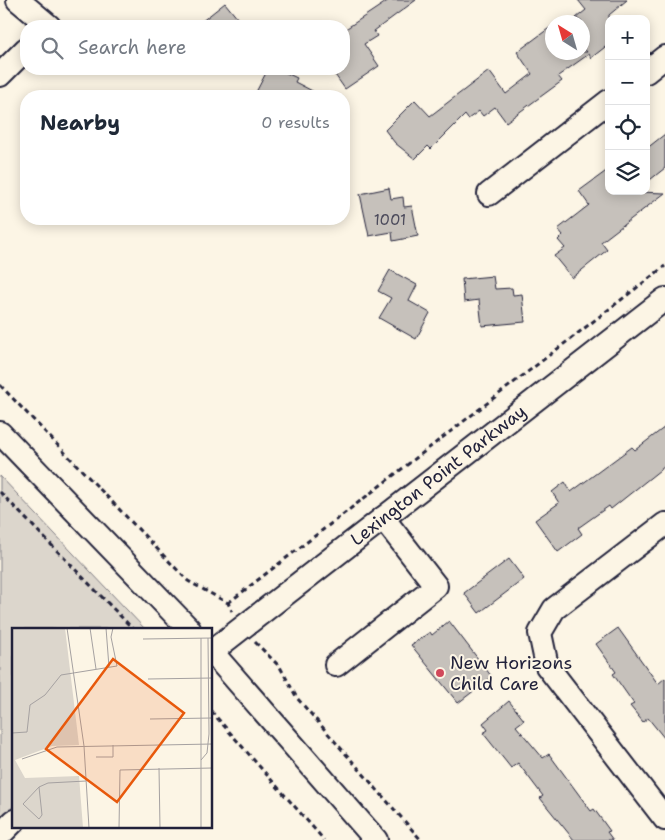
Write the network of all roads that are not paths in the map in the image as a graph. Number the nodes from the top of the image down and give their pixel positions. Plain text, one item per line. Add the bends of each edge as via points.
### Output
1 (18, 0) edge
2 (43, 20) edge
3 (20, 53) edge
4 (665, 57) edge
5 (3, 64) edge
6 (650, 69) edge
7 (605, 104) edge
8 (490, 194) dead end
9 (665, 299) edge
10 (0, 433) edge
11 (383, 518) junction
12 (665, 524) edge
13 (188, 628) edge
14 (212, 651) edge
15 (212, 653) edge
16 (336, 665) dead end
17 (665, 819) edge
18 (12, 823) edge
19 (0, 835) edge
20 (376, 840) edge

1 - 2 street
3 - 5 street
4 - 6 street
7 - 8 street
9 - 11 street, Lexington Point Parkway
10 - 13 street
11 - 14 street, Lexington Point Parkway
11 - 16 street via 436,586
12 - 17 street via 554,610 540,634 547,666
15 - 20 street
18 - 19 street

